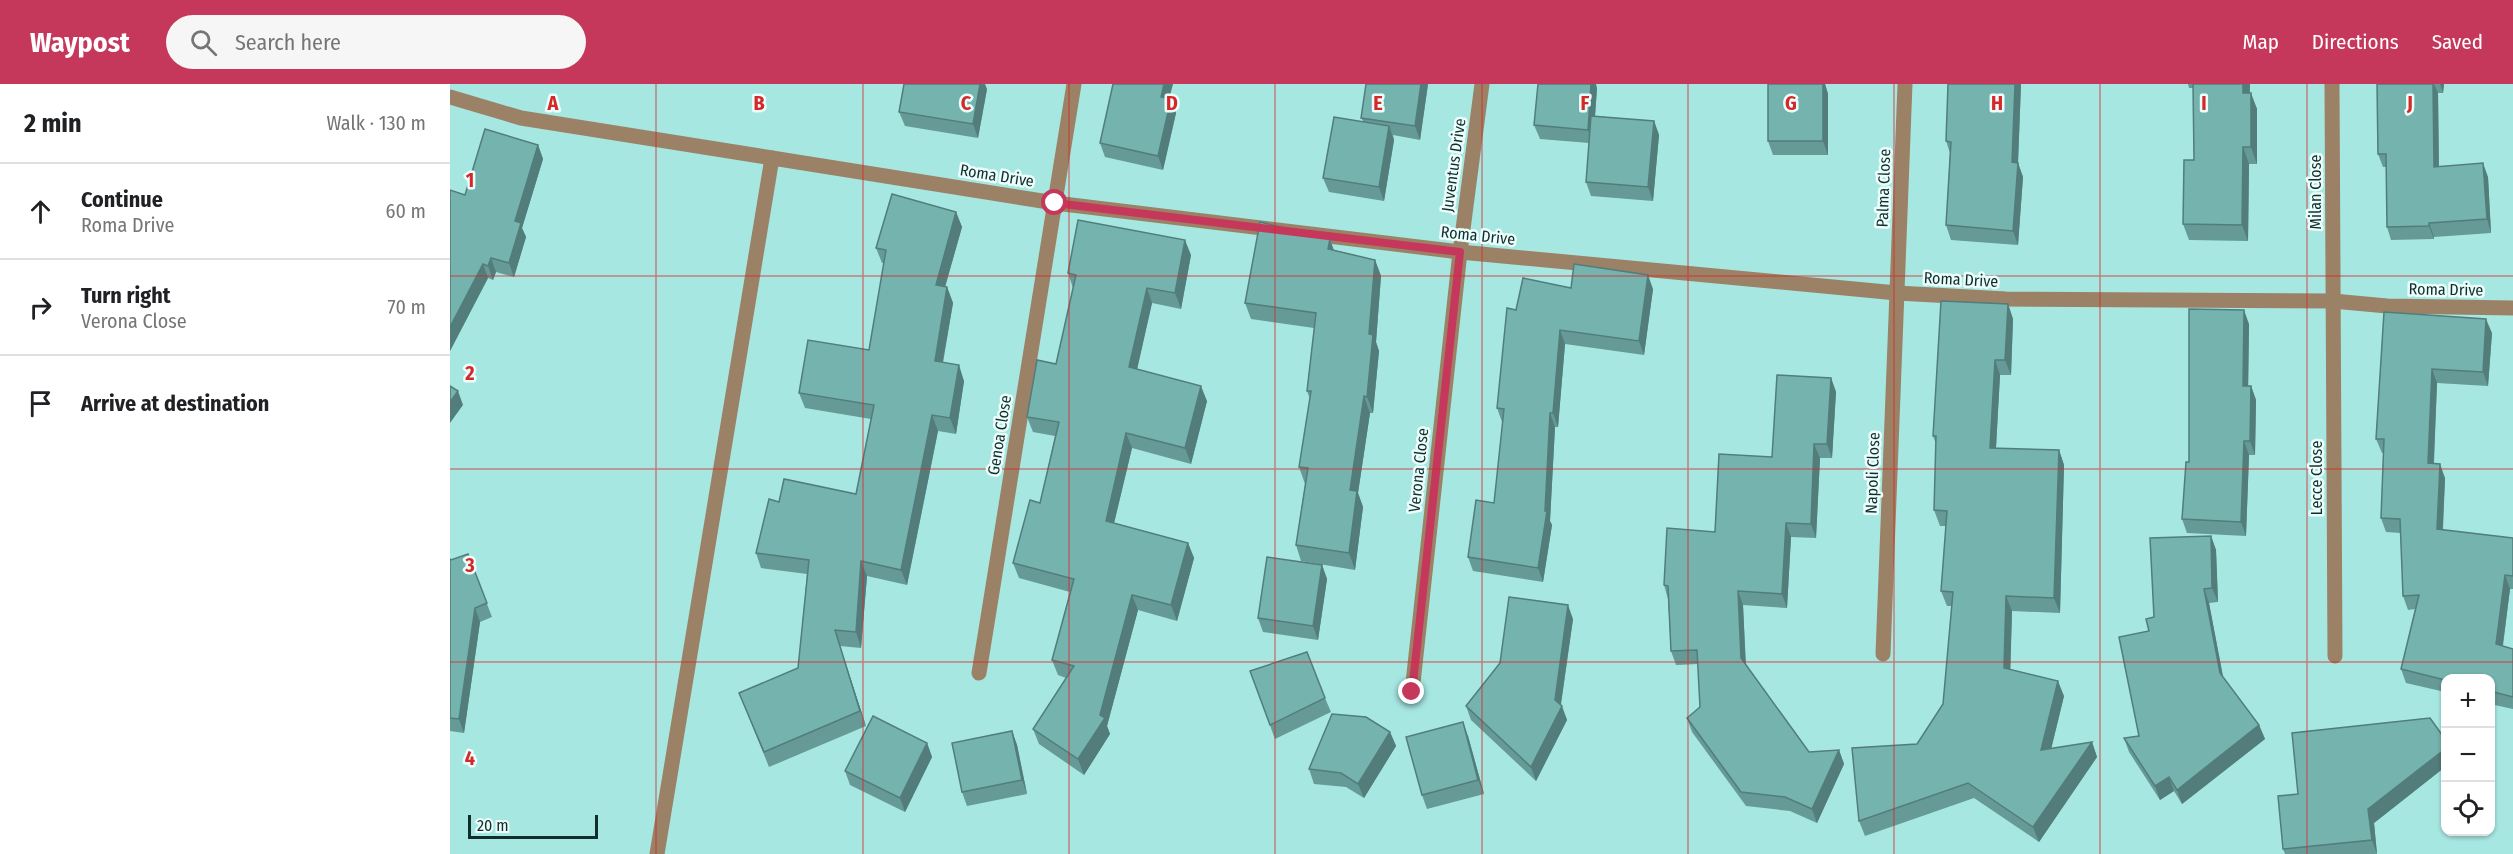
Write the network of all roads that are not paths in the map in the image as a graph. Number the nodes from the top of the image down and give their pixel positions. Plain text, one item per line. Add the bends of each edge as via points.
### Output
1 (1074, 84) edge
2 (1482, 84) edge
3 (1905, 84) edge
4 (2332, 84) edge
5 (451, 95) edge
6 (772, 158) junction
7 (1055, 203) junction
8 (1460, 252) junction
9 (1897, 293) junction
10 (2333, 301) junction
11 (2513, 308) edge
12 (1883, 654) dead end
13 (2336, 656) dead end
14 (978, 673) dead end
15 (1412, 692) dead end
16 (657, 854) edge

1 - 7 street, Genoa Close
2 - 8 street, Juventus Drive
3 - 9 street, Palma Close
4 - 10 street, Milan Close
5 - 6 street, Roma Drive via 521,118
6 - 7 street, Roma Drive
6 - 16 street
7 - 8 street, Roma Drive
7 - 14 street, Genoa Close
8 - 9 street, Roma Drive
8 - 15 street, Verona Close
9 - 10 street, Roma Drive via 2006,299
9 - 12 street, Napoli Close
10 - 11 street, Roma Drive
10 - 13 street, Lecce Close

